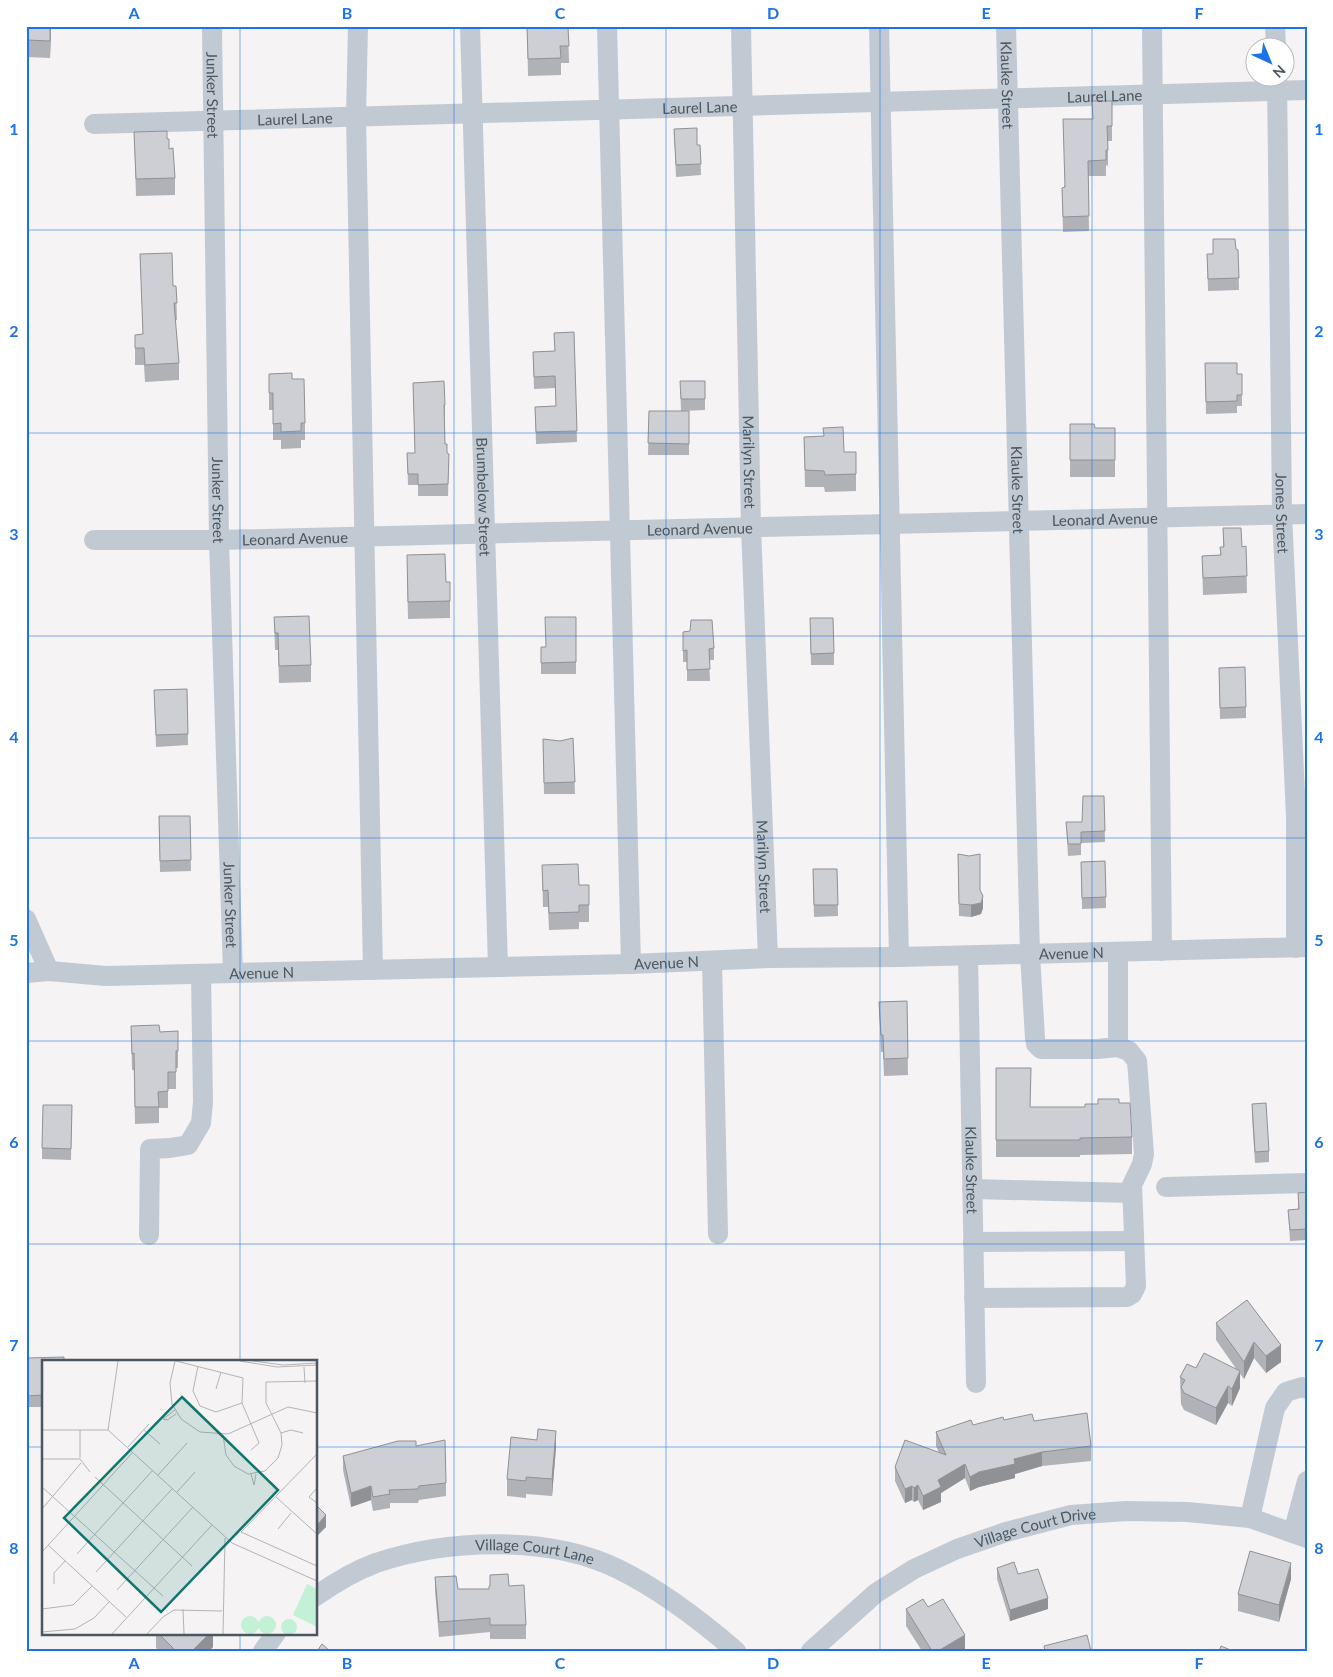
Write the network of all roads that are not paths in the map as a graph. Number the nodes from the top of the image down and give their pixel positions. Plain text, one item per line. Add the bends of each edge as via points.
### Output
1 (212, 26) edge
2 (358, 26) edge
3 (470, 26) edge
4 (607, 26) edge
5 (741, 26) edge
6 (879, 26) edge
7 (1006, 26) edge
8 (1152, 26) edge
9 (1246, 87) edge
10 (1278, 88) edge
11 (1153, 94) junction
12 (1008, 98) junction
13 (880, 102) junction
14 (743, 106) junction
15 (609, 110) junction
16 (473, 114) junction
17 (356, 117) junction
18 (214, 121) junction
19 (94, 124) dead end
20 (1282, 514) junction
21 (1307, 514) edge
22 (1157, 517) junction
23 (1019, 521) junction
24 (890, 524) junction
25 (751, 527) junction
26 (620, 530) junction
27 (485, 534) junction
28 (364, 536) junction
29 (94, 540) dead end
30 (219, 540) junction
31 (1301, 816) edge
32 (26, 919) edge
33 (1302, 948) edge
34 (1162, 951) junction
35 (1118, 952) junction
36 (1030, 954) junction
37 (968, 956) junction
38 (899, 957) junction
39 (768, 958) junction
40 (712, 961) junction
41 (631, 964) junction
42 (498, 967) junction
43 (373, 970) junction
44 (49, 971) junction
45 (26, 972) edge
46 (233, 973) junction
47 (201, 974) junction
48 (1118, 1047) junction
49 (1307, 1183) edge
50 (1166, 1187) dead end
51 (972, 1189) junction
52 (1132, 1193) junction
53 (718, 1234) dead end
54 (149, 1235) dead end
55 (1134, 1241) junction
56 (973, 1242) junction
57 (974, 1298) junction
58 (976, 1383) dead end
59 (1307, 1389) edge
60 (1307, 1481) edge
61 (1250, 1518) junction
62 (1300, 1536) edge
63 (318, 1595) edge
64 (736, 1651) edge
65 (811, 1651) edge

1 - 18 street, Junker Street
2 - 17 street
3 - 16 street, Brumbelow Street
4 - 15 street
5 - 14 street, Marilyn Street
6 - 13 street
7 - 12 street, Klauke Street
8 - 11 street
9 - 11 street, Laurel Lane
10 - 20 street, Jones Street
11 - 12 street, Laurel Lane
11 - 22 street
12 - 13 street, Laurel Lane
12 - 23 street, Klauke Street
13 - 14 street, Laurel Lane
13 - 24 street
14 - 15 street, Laurel Lane
14 - 25 street, Marilyn Street
15 - 16 street, Laurel Lane
15 - 26 street
16 - 17 street, Laurel Lane
16 - 27 street, Brumbelow Street
17 - 18 street, Laurel Lane
17 - 28 street
18 - 19 street, Laurel Lane
18 - 30 street, Junker Street
20 - 21 street, Leonard Avenue
20 - 22 street, Leonard Avenue
20 - 31 street, Jones Street
22 - 23 street, Leonard Avenue
22 - 34 street
23 - 24 street, Leonard Avenue
23 - 36 street, Klauke Street
24 - 25 street, Leonard Avenue
24 - 38 street
25 - 26 street, Leonard Avenue
25 - 39 street, Marilyn Street
26 - 27 street, Leonard Avenue
26 - 41 street
27 - 28 street, Leonard Avenue
27 - 42 street, Brumbelow Street
28 - 30 street, Leonard Avenue
28 - 43 street
29 - 30 street, Leonard Avenue
30 - 46 street, Junker Street
31 - 33 street, Jones Street
32 - 44 street
33 - 34 street, Avenue N
34 - 35 street, Avenue N
35 - 36 street, Avenue N
35 - 48 street
36 - 37 street, Avenue N
36 - 48 street, Klauke Street via 1036,1044 1041,1049
37 - 38 street, Avenue N
37 - 51 street, Klauke Street
38 - 39 street, Avenue N
39 - 40 street, Avenue N
40 - 41 street, Avenue N
40 - 53 street
41 - 42 street, Avenue N
42 - 43 street, Avenue N
43 - 46 street, Avenue N
44 - 45 street, Avenue N
44 - 47 street, Avenue N via 106,976
46 - 47 street, Avenue N
47 - 54 street via 200,1123 188,1145 150,1149
48 - 52 street via 1129,1051 1137,1061 1144,1154
49 - 50 street
51 - 52 street
51 - 56 street, Klauke Street
52 - 55 street
55 - 56 street
55 - 57 street via 1136,1286 1127,1297
56 - 57 street, Klauke Street
57 - 58 street, Klauke Street
59 - 61 street via 1302,1387 1286,1392 1275,1408
60 - 62 street
61 - 62 street, Village Court Drive
61 - 65 street, Village Court Drive via 1126,1511 1071,1515 1006,1532 957,1549 906,1574 876,1593
63 - 64 street, Village Court Lane via 375,1563 430,1550 480,1544 540,1547 585,1556 617,1568 708,1626

